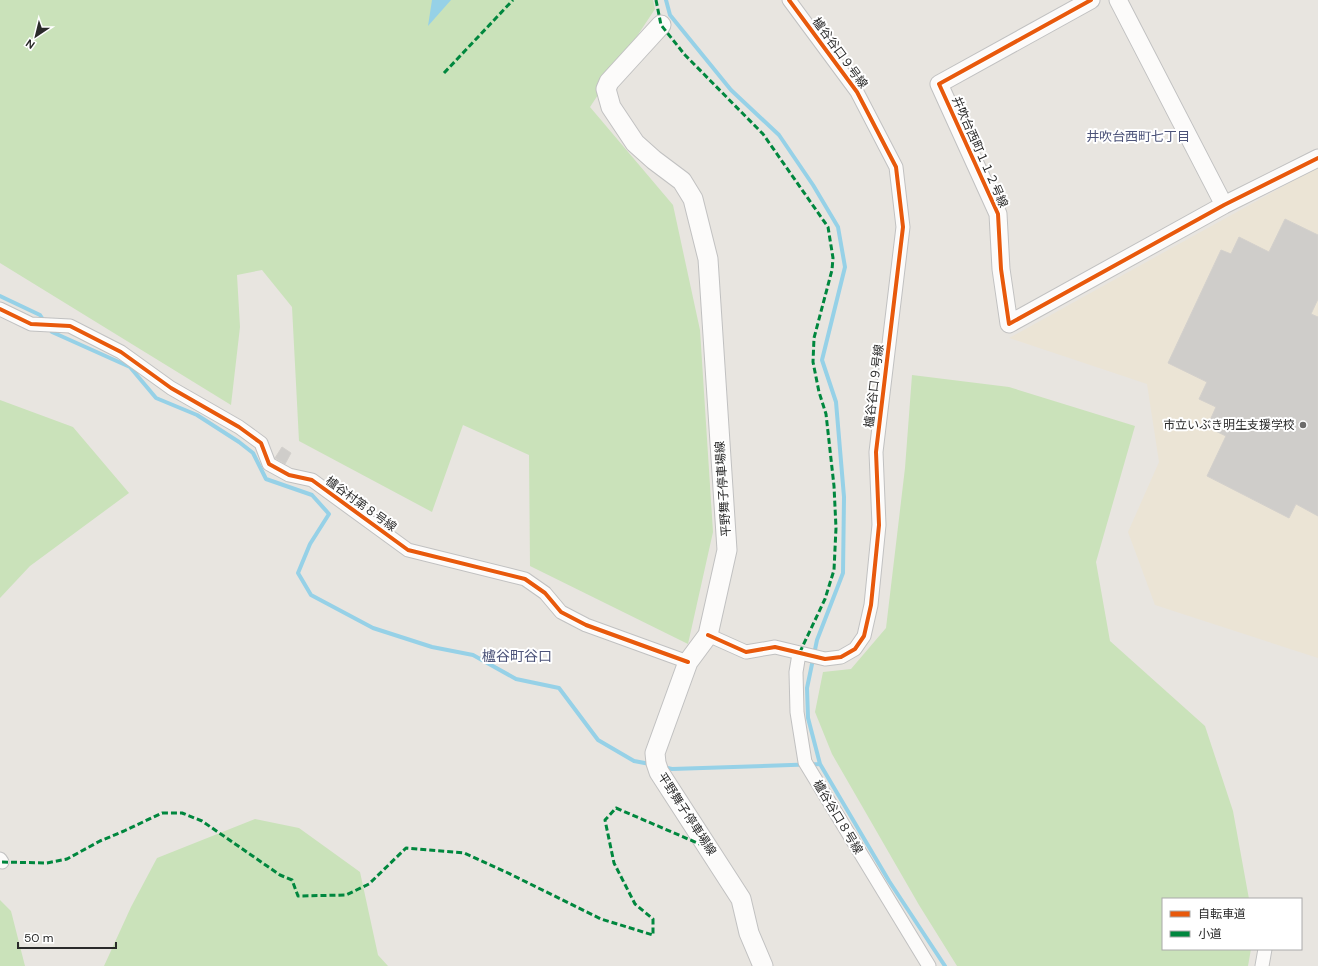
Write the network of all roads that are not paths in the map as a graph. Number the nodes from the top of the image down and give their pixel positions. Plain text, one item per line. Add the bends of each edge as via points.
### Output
1 (789, 0) edge
2 (1091, 0) edge
3 (1118, 0) edge
4 (660, 25) dead end
5 (1318, 158) edge
6 (1224, 205) junction
7 (0, 309) edge
8 (708, 635) junction
9 (804, 654) junction
10 (688, 662) junction
11 (1265, 950) edge
12 (763, 966) edge
13 (929, 966) edge
14 (1262, 966) edge

1 - 9 street, 櫨谷谷口９号線 via 857,92 896,167 903,227 876,452 879,525 871,605 864,636 855,648 841,657 822,658
2 - 6 street, 井吹台西町１１２号線 via 939,84 998,214 1001,269 1009,324
3 - 6 street
4 - 8 main road, 平野舞子停車場線 via 609,82 606,90 611,107 635,142 682,181 692,199 708,259 727,550
5 - 6 street
7 - 10 street, 櫨谷村第８号線 via 31,324 70,326 122,352 171,388 239,427 261,443 269,464 289,475 312,480 408,550 525,579 545,593 561,612 586,625
8 - 9 street, 櫨谷谷口９号線 via 746,652 775,647
8 - 10 main road, 平野舞子停車場線
9 - 13 street, 櫨谷谷口８号線 via 796,672 797,712 805,762
10 - 12 main road, 平野舞子停車場線 via 655,753 658,767 741,899 749,933
11 - 14 street

